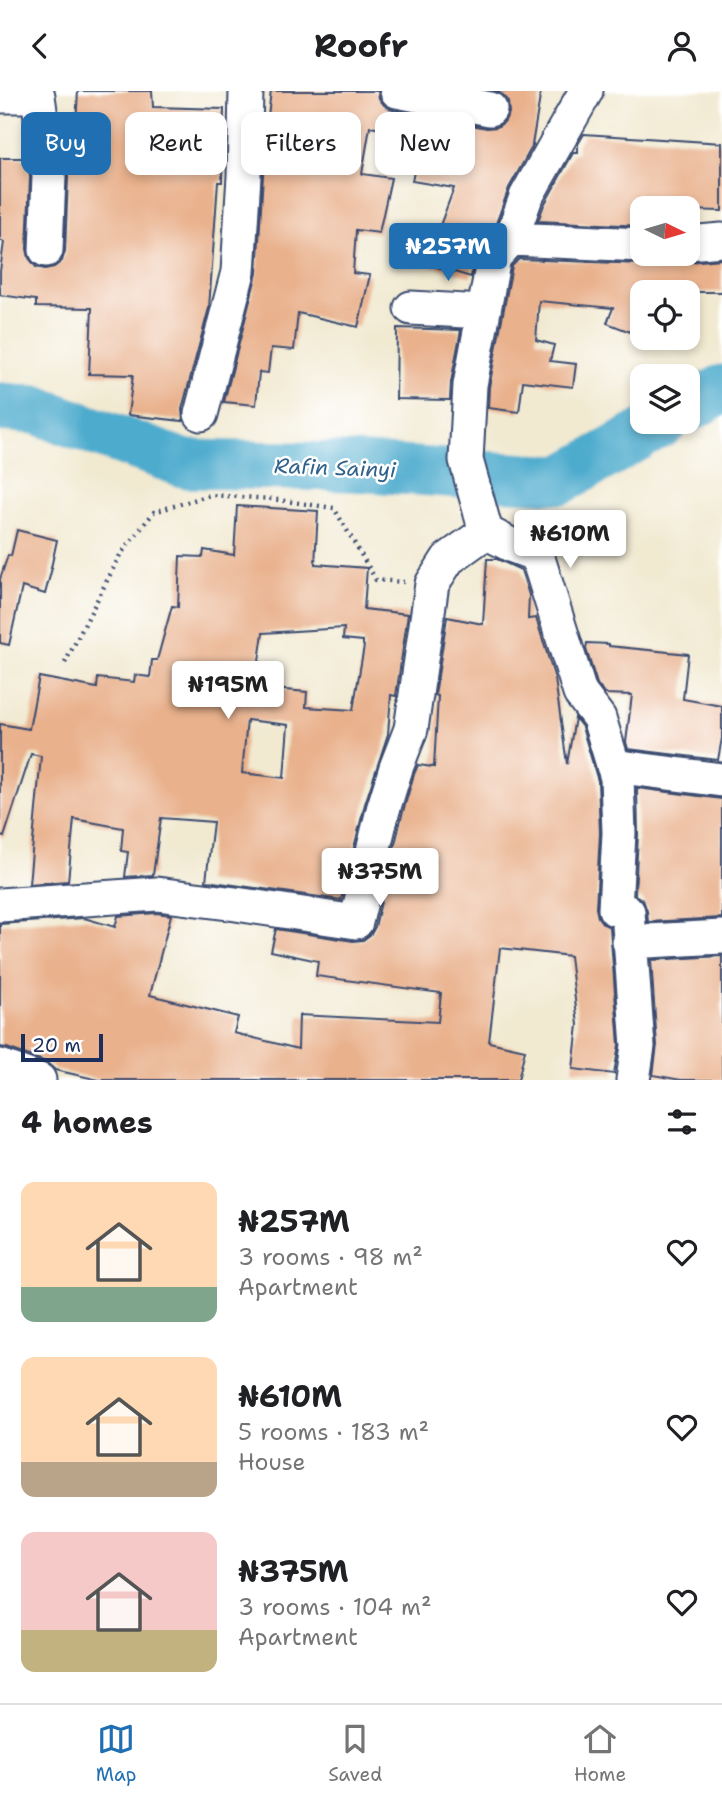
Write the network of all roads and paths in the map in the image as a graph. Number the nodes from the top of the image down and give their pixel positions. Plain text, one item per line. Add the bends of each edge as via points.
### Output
1 (246, 91) edge
2 (397, 91) edge
3 (586, 91) edge
4 (0, 96) edge
5 (489, 109) dead end
6 (511, 239) junction
7 (722, 240) edge
8 (700, 242) edge
9 (630, 244) edge
10 (46, 250) dead end
11 (411, 308) dead end
12 (483, 312) junction
13 (201, 414) dead end
14 (486, 532) junction
15 (432, 584) junction
16 (65, 663) dead end
17 (613, 766) junction
18 (722, 780) edge
19 (0, 905) edge
20 (722, 937) edge
21 (629, 942) junction
22 (0, 1066) edge
23 (39, 1080) edge
24 (633, 1080) edge

1 - 13 street via 238,272
2 - 5 street
3 - 6 street via 526,197
4 - 10 street via 38,96 49,176
6 - 9 street
6 - 12 street via 494,257
7 - 8 street
11 - 12 street
12 - 14 street via 470,385 466,460
14 - 15 street via 448,559
14 - 17 street via 537,555 580,693 599,718
15 - 16 path via 376,580 334,508 210,495 154,512 120,555
15 - 19 street via 411,729 386,799 356,922 157,894
17 - 18 street
17 - 21 street via 619,833 615,909 628,912
20 - 21 street
21 - 24 street via 638,1046
22 - 23 street

